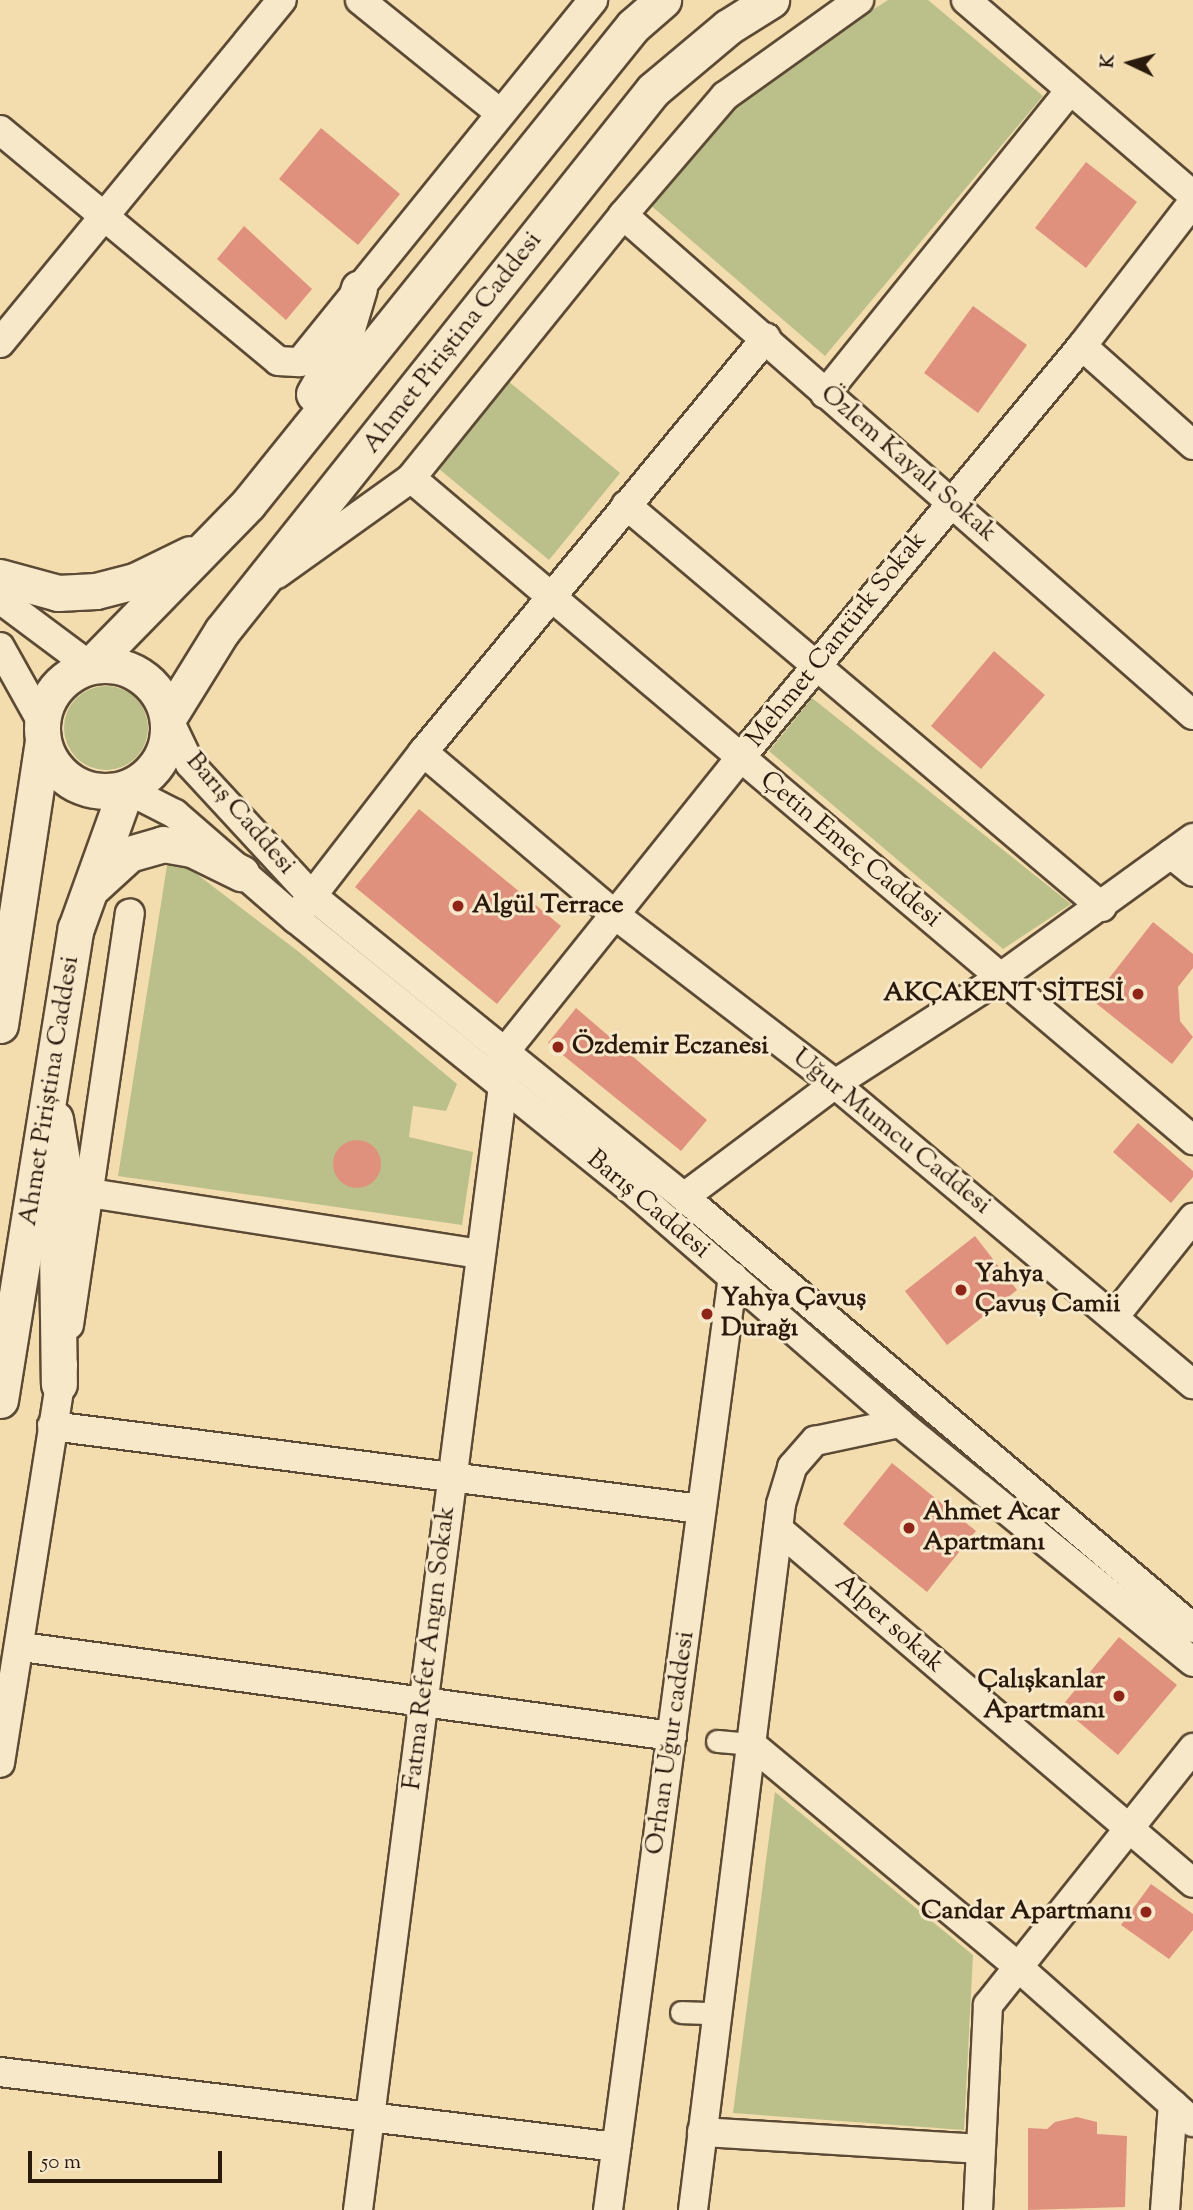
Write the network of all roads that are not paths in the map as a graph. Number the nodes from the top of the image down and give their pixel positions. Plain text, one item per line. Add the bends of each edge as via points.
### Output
1 (282, 0) edge
2 (360, 0) edge
3 (593, 0) edge
4 (663, 0) edge
5 (771, 0) edge
6 (859, 0) edge
7 (966, 0) edge
8 (1070, 90) junction
9 (500, 113) junction
10 (0, 130) edge
11 (1193, 195) edge
12 (1193, 202) edge
13 (623, 215) junction
14 (106, 217) junction
15 (359, 288) junction
16 (766, 338) junction
17 (0, 344) edge
18 (1082, 346) junction
19 (825, 394) junction
20 (1193, 445) edge
21 (275, 469) junction
22 (411, 478) junction
23 (952, 501) junction
24 (626, 505) junction
25 (212, 544) junction
26 (0, 578) edge
27 (252, 592) junction
28 (551, 594) junction
29 (0, 599) edge
30 (0, 647) edge
31 (90, 666) junction
32 (816, 666) junction
33 (1193, 715) edge
34 (168, 718) junction
35 (42, 731) junction
36 (423, 752) junction
37 (741, 757) junction
38 (126, 789) junction
39 (1182, 846) edge
40 (1193, 872) edge
41 (241, 873) junction
42 (89, 891) junction
43 (303, 907) junction
44 (1102, 907) junction
45 (130, 914) dead end
46 (615, 915) junction
47 (1001, 977) junction
48 (0, 1025) edge
49 (503, 1054) junction
50 (835, 1084) junction
51 (503, 1086) junction
52 (50, 1087) junction
53 (1193, 1140) edge
54 (90, 1193) junction
55 (684, 1197) junction
56 (1193, 1218) edge
57 (479, 1254) junction
58 (733, 1276) junction
59 (1114, 1317) junction
60 (60, 1384) junction
61 (1193, 1384) edge
62 (0, 1400) edge
63 (900, 1423) junction
64 (52, 1426) junction
65 (452, 1476) junction
66 (701, 1509) junction
67 (778, 1529) junction
68 (1193, 1628) edge
69 (22, 1647) junction
70 (1193, 1662) edge
71 (422, 1699) junction
72 (672, 1736) junction
73 (717, 1741) dead end
74 (751, 1744) junction
75 (1193, 1748) edge
76 (0, 1763) edge
77 (1130, 1831) junction
78 (1193, 1882) edge
79 (1017, 1966) junction
80 (681, 2012) dead end
81 (718, 2012) junction
82 (0, 2072) edge
83 (1183, 2113) edge
84 (370, 2115) junction
85 (702, 2132) junction
86 (615, 2147) junction
87 (979, 2149) junction
88 (358, 2210) edge
89 (608, 2210) edge
90 (693, 2210) edge
91 (978, 2210) edge
92 (1166, 2210) edge

1 - 14 street
2 - 9 street
3 - 9 street
4 - 21 street via 634,26
5 - 27 street, Ahmet Piriştina Caddesi via 729,27 653,90
6 - 13 street via 725,96
7 - 8 street
8 - 11 street
8 - 19 street
9 - 15 street
10 - 14 street
12 - 18 street, Mehmet Cantürk Sokak
13 - 16 street, Özlem Kayalı Sokak
13 - 22 street
14 - 15 street via 278,361 300,362
14 - 17 street
15 - 21 street via 342,345 287,430
16 - 19 street, Özlem Kayalı Sokak
16 - 24 street
18 - 20 street
18 - 23 street, Mehmet Cantürk Sokak
19 - 23 street, Özlem Kayalı Sokak
21 - 25 street
22 - 27 street
22 - 28 street, Çetin Emeç Caddesi
23 - 32 street, Mehmet Cantürk Sokak
23 - 33 street, Özlem Kayalı Sokak
24 - 28 street
24 - 32 street
25 - 26 street via 135,581 96,591 58,593
25 - 31 street
27 - 34 street, Ahmet Piriştina Caddesi
28 - 36 street
28 - 37 street, Çetin Emeç Caddesi
29 - 31 street
30 - 35 street
31 - 34 street via 131,670 161,698
31 - 35 street via 57,686
32 - 37 street, Mehmet Cantürk Sokak
32 - 44 street
34 - 38 street via 162,756 150,772
34 - 43 street, Barış Caddesi via 190,764
35 - 38 street via 62,775 97,791
35 - 48 street
36 - 43 street
36 - 46 street, Uğur Mumcu Caddesi
37 - 46 street, Mehmet Cantürk Sokak
37 - 47 street, Çetin Emeç Caddesi
38 - 41 street, Barış Caddesi via 175,814
38 - 42 street, Ahmet Piriştina Caddesi
39 - 40 street
39 - 44 street
41 - 42 street via 192,849 163,844 129,854
41 - 43 street, Barış Caddesi
42 - 52 street, Ahmet Piriştina Caddesi via 76,928
43 - 49 street, Barış Caddesi
43 - 51 street, Barış Caddesi
44 - 47 street
45 - 54 street
46 - 49 street, Mehmet Cantürk Sokak
46 - 50 street, Uğur Mumcu Caddesi
47 - 50 street
47 - 53 street, Çetin Emeç Caddesi
49 - 51 street
49 - 55 street, Barış Caddesi
50 - 55 street
50 - 59 street, Uğur Mumcu Caddesi
51 - 57 street, Fatma Refet Angın Sokak
51 - 58 street, Barış Caddesi
52 - 60 street via 65,1179 57,1247
52 - 62 street, Ahmet Piriştina Caddesi
54 - 57 street
54 - 60 street
55 - 68 street, Barış Caddesi
56 - 59 street
57 - 65 street, Fatma Refet Angın Sokak
58 - 63 street, Barış Caddesi
58 - 66 street, Orhan Uğur caddesi
59 - 61 street, Uğur Mumcu Caddesi
60 - 64 street
63 - 67 street via 848,1430 815,1441 792,1467
63 - 70 street, Barış Caddesi
64 - 65 street
64 - 69 street
65 - 66 street
65 - 71 street, Fatma Refet Angın Sokak
66 - 72 street, Orhan Uğur caddesi
67 - 74 street
67 - 77 street, Alper sokak
69 - 71 street
69 - 76 street
71 - 72 street
71 - 84 street, Fatma Refet Angın Sokak
72 - 86 street, Orhan Uğur caddesi
73 - 74 street
74 - 79 street
74 - 81 street
75 - 77 street
77 - 78 street, Alper sokak
77 - 79 street
79 - 83 street
79 - 87 street via 988,2005
80 - 81 street
81 - 85 street
82 - 84 street
83 - 92 street
84 - 86 street
84 - 88 street, Fatma Refet Angın Sokak
85 - 87 street
85 - 90 street
86 - 89 street, Orhan Uğur caddesi
87 - 91 street

